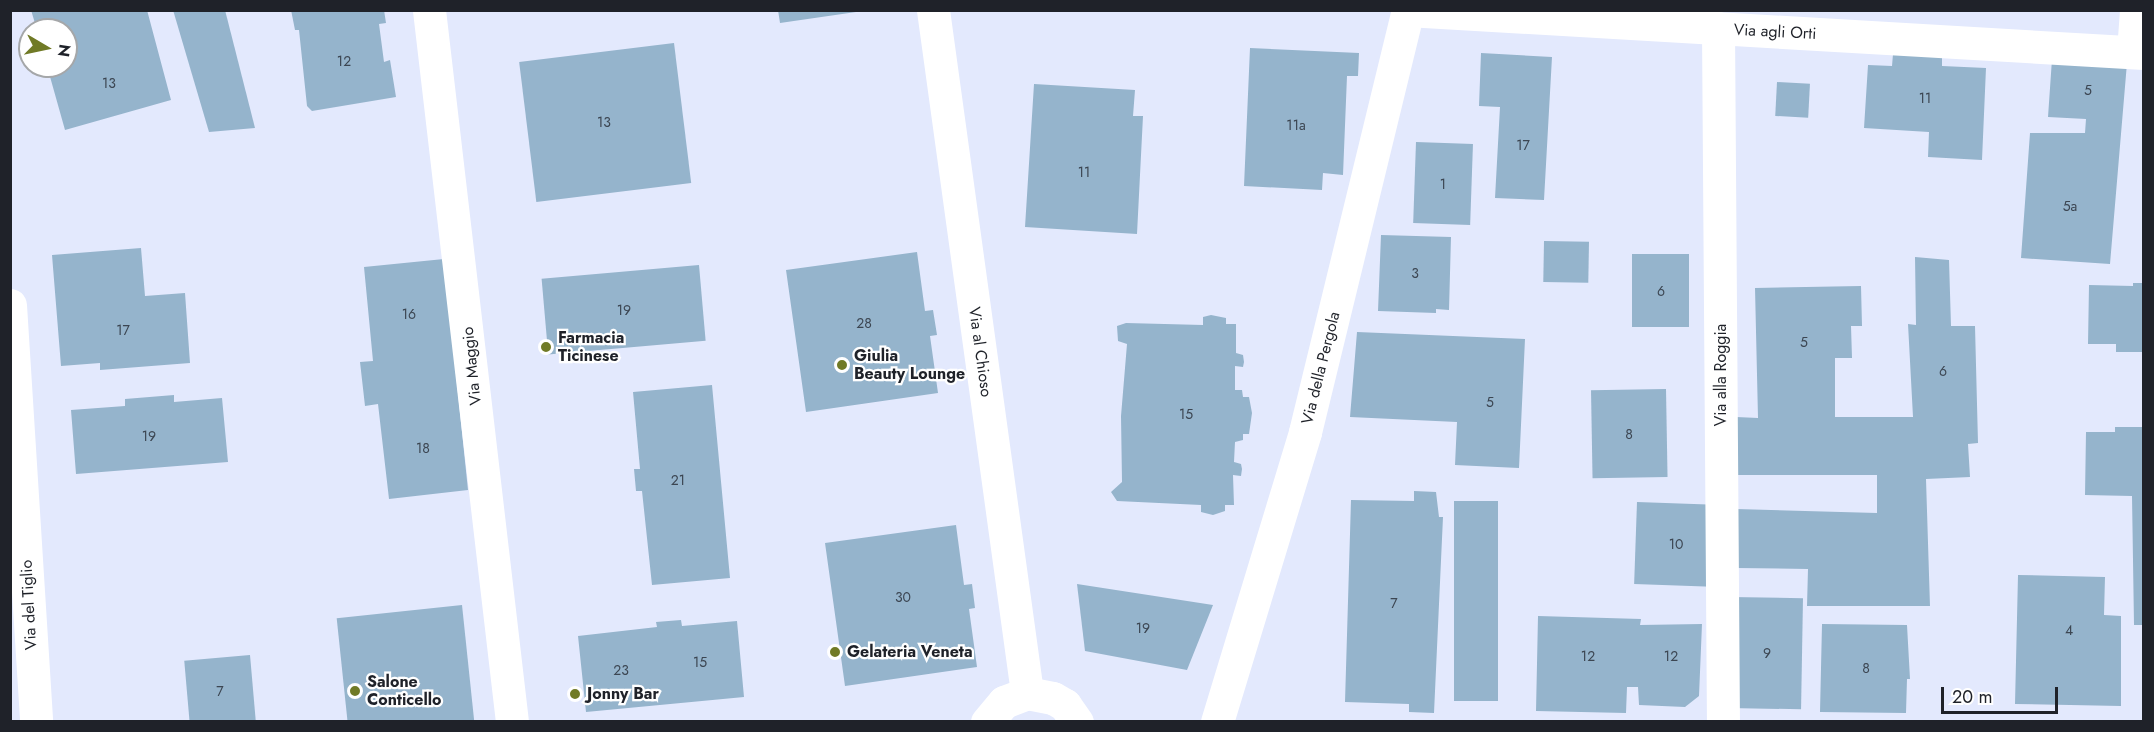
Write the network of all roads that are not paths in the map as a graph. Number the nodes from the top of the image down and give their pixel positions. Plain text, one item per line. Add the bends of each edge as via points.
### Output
1 (429, 10) edge
2 (933, 10) edge
3 (2136, 10) edge
4 (1419, 11) edge
5 (1726, 23) edge
6 (2138, 52) edge
7 (10, 305) edge
8 (12, 345) edge
9 (1027, 693) junction
10 (36, 722) edge
11 (512, 722) edge
12 (987, 722) edge
13 (1077, 722) edge
14 (1217, 722) edge
15 (1723, 722) edge

1 - 11 street, Via Maggio
2 - 9 street, Via al Chioso
3 - 6 street
4 - 5 street, Via agli Orti
4 - 14 street, Via della Pergola via 1305,432
5 - 6 street, Via agli Orti
5 - 15 street, Via alla Roggia
7 - 8 street, Via del Tiglio
8 - 10 street, Via del Tiglio
9 - 12 street via 1004,702
9 - 13 street via 1053,698 1065,705

